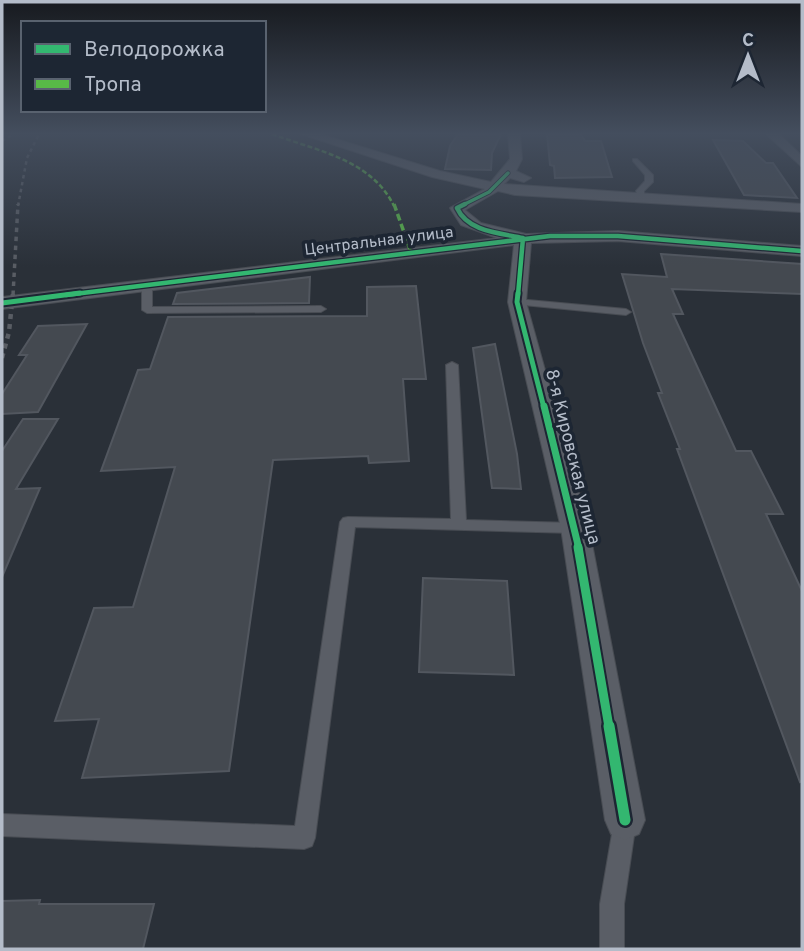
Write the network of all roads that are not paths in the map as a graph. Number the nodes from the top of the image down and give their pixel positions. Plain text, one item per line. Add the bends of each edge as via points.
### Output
1 (463, 178) edge
2 (503, 178) edge
3 (523, 178) edge
4 (649, 178) edge
5 (496, 186) junction
6 (561, 192) junction
7 (642, 199) junction
8 (802, 208) edge
9 (523, 238) junction
10 (802, 251) edge
11 (147, 284) junction
12 (517, 302) junction
13 (2, 303) edge
14 (321, 309) dead end
15 (626, 312) dead end
16 (452, 365) dead end
17 (459, 525) junction
18 (575, 528) junction
19 (625, 820) joint
20 (2, 825) edge
21 (612, 949) edge

1 - 5 street
2 - 5 street
3 - 6 street
4 - 7 lane via 640,191
5 - 6 street
5 - 9 street via 463,203 457,208 459,214 476,226
6 - 7 street
7 - 8 street
9 - 10 street, Центральная улица via 618,236
9 - 11 street, Центральная улица
9 - 12 street, 8-я Кировская улица
11 - 13 street, Центральная улица
11 - 14 lane via 147,310
12 - 15 lane
12 - 18 street, 8-я Кировская улица
16 - 17 lane
17 - 18 lane
17 - 20 lane via 348,522 304,838
18 - 19 street, 8-я Кировская улица
19 - 21 lane via 612,904

